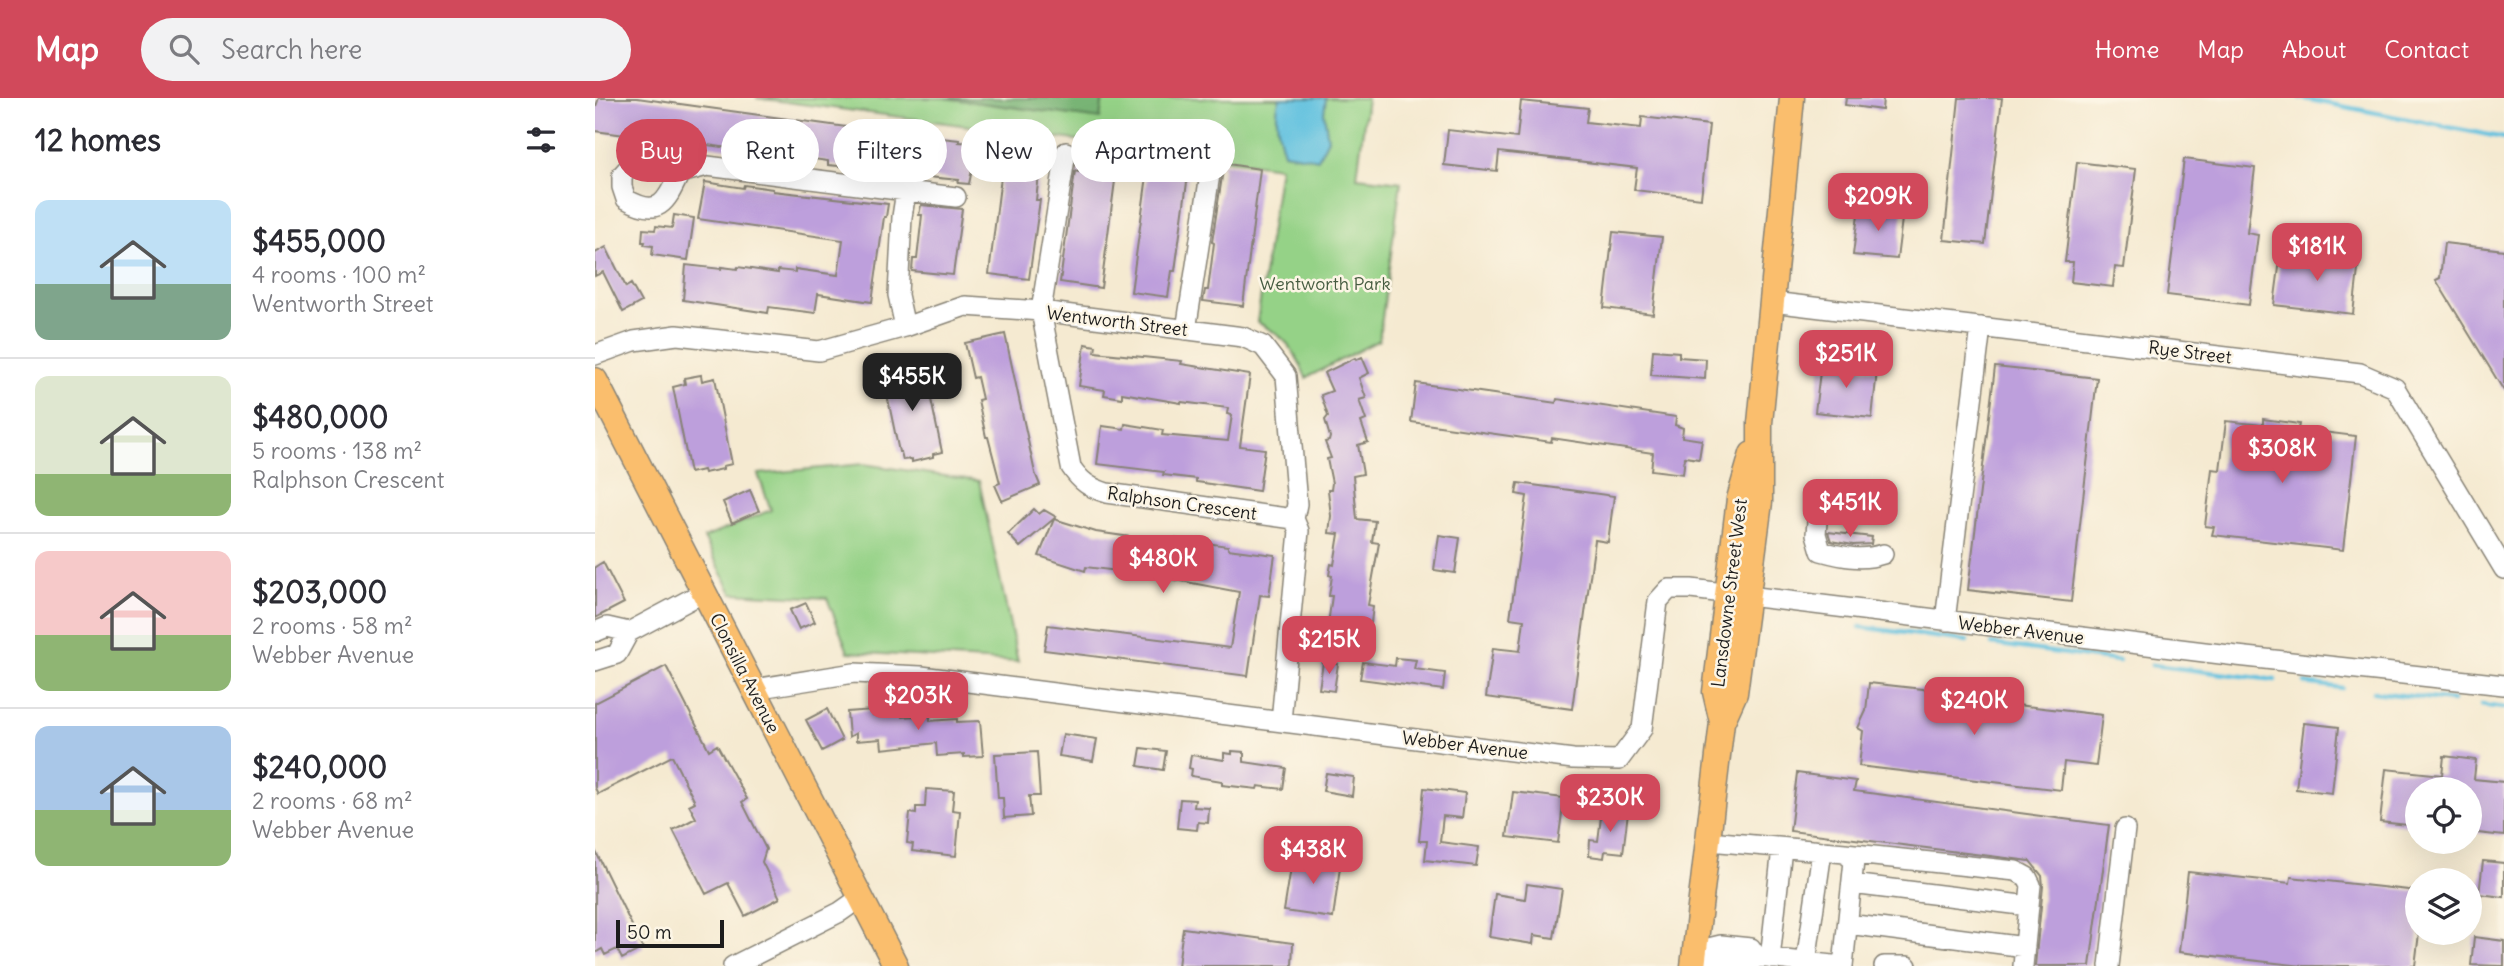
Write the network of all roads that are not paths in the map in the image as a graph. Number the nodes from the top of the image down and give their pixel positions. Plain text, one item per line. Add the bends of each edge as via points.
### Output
1 (1792, 98) edge
2 (1066, 152) dead end
3 (707, 166) edge
4 (1209, 182) edge
5 (906, 191) junction
6 (956, 198) dead end
7 (1772, 302) junction
8 (1041, 311) junction
9 (905, 327) junction
10 (1981, 327) junction
11 (1186, 330) junction
12 (595, 355) edge
13 (595, 380) edge
14 (1818, 510) dead end
15 (1294, 519) junction
16 (1884, 555) dead end
17 (2504, 569) edge
18 (704, 592) junction
19 (1737, 595) junction
20 (1945, 621) junction
21 (595, 632) edge
22 (629, 632) junction
23 (595, 661) edge
24 (2504, 685) edge
25 (754, 689) junction
26 (1281, 720) junction
27 (2125, 829) dead end
28 (1709, 841) junction
29 (1782, 848) junction
30 (1822, 851) junction
31 (1845, 853) junction
32 (1852, 884) junction
33 (860, 898) junction
34 (2029, 906) junction
35 (1847, 924) junction
36 (2024, 956) edge
37 (1695, 958) edge
38 (1764, 958) junction
39 (1806, 962) junction
40 (733, 966) edge
41 (897, 966) edge
42 (1842, 966) edge
43 (1884, 966) edge
44 (1907, 966) edge
45 (2109, 966) edge

1 - 7 main road, Lansdowne Street West
2 - 8 street, Ralphson Crescent
3 - 5 street
4 - 11 street
5 - 6 street
5 - 9 street via 898,295
7 - 10 street, Rye Street
7 - 19 main road, Lansdowne Street West via 1760,423 1761,502
8 - 9 street, Wentworth Street via 965,306
8 - 11 street, Wentworth Street
8 - 15 street, Ralphson Crescent via 1071,467 1080,481 1107,493
9 - 12 street, Wentworth Street via 819,351 677,335 634,341
10 - 17 street, Rye Street via 2360,373 2395,388
10 - 20 street
11 - 15 street, Wentworth Street via 1243,337 1263,346 1286,376 1297,503
13 - 18 main road, Clonsilla Avenue
14 - 16 street via 1815,534 1821,551 1868,559
15 - 26 street, Wentworth Street via 1299,531
18 - 22 street
18 - 25 main road, Clonsilla Avenue
19 - 20 street, Webber Avenue
19 - 26 street, Webber Avenue via 1669,589 1658,601 1642,729 1619,760 1573,759
19 - 28 main road, Lansdowne Street West via 1735,693 1722,722
20 - 24 street, Webber Avenue
21 - 22 street via 607,627
22 - 23 street via 617,654
25 - 26 street, Webber Avenue via 854,673 921,676
25 - 33 main road, Clonsilla Avenue
27 - 45 street
28 - 29 street
28 - 37 main road, Lansdowne Street West
29 - 30 street
29 - 38 street
30 - 31 street
30 - 39 street
31 - 32 street via 1854,862
31 - 34 street via 2016,871 2031,885
32 - 34 street
32 - 35 street
33 - 40 street
33 - 41 main road, Clonsilla Avenue
34 - 36 street
35 - 36 street
35 - 42 street
37 - 38 street via 1747,965
38 - 39 street
39 - 42 street
43 - 44 street

